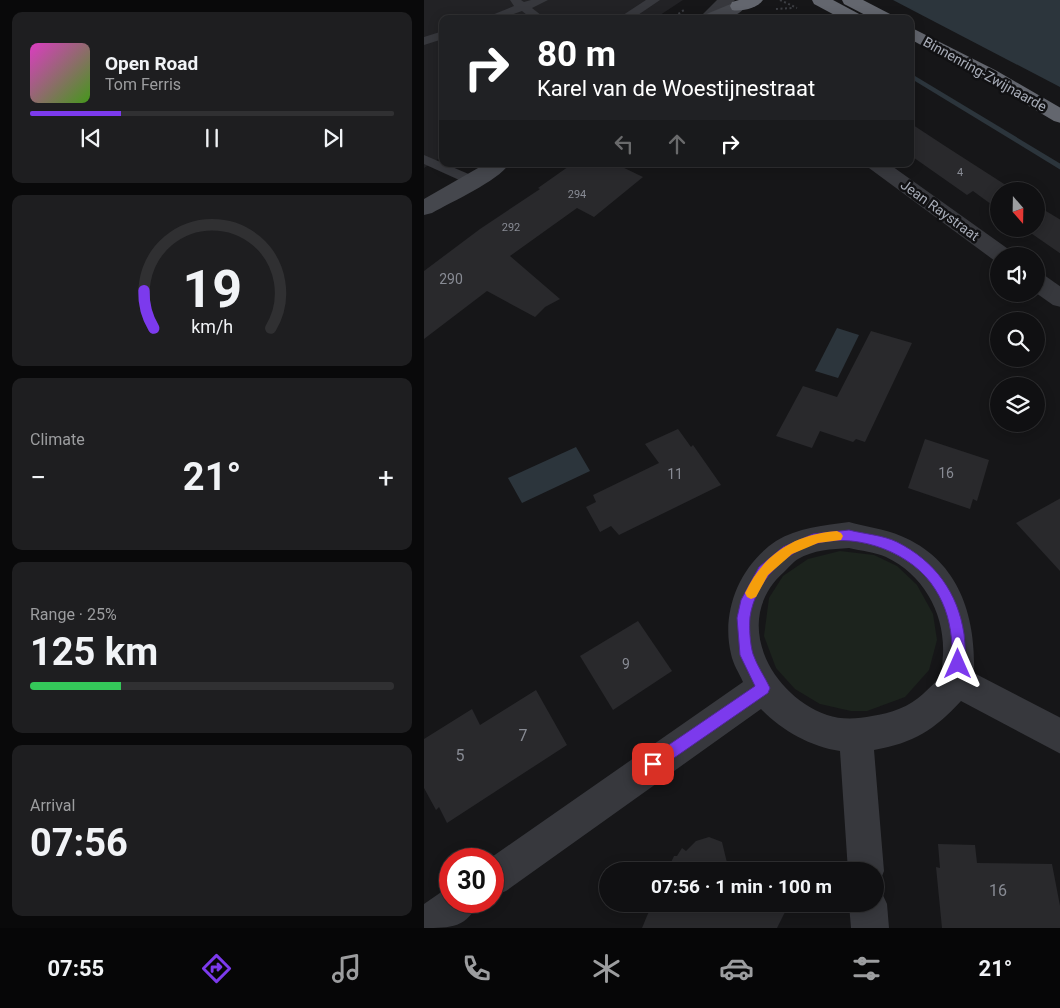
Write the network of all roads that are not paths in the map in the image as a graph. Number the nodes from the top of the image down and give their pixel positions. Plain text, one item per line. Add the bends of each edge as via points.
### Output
1 (542, 0) edge
2 (654, 0) edge
3 (756, 0) edge
4 (808, 0) edge
5 (820, 0) edge
6 (727, 2) edge
7 (518, 3) edge
8 (843, 4) edge
9 (496, 15) edge
10 (534, 15) edge
11 (630, 15) edge
12 (711, 15) edge
13 (714, 15) edge
14 (853, 15) edge
15 (875, 15) edge
16 (914, 34) edge
17 (439, 36) edge
18 (424, 41) edge
19 (914, 49) edge
20 (990, 75) junction
21 (1060, 116) edge
22 (424, 159) edge
23 (439, 166) edge
24 (442, 167) edge
25 (494, 167) edge
26 (880, 167) edge
27 (473, 181) junction
28 (424, 208) edge
29 (991, 247) edge
30 (1045, 288) edge
31 (1060, 299) edge
32 (956, 680) junction
33 (763, 688) junction
34 (856, 736) junction
35 (1060, 737) edge
36 (865, 862) edge
37 (504, 870) edge
38 (869, 912) edge
39 (443, 913) edge
40 (424, 926) edge
41 (870, 928) edge

1 - 7 lane
2 - 11 lane
3 - 6 highway
4 - 8 highway
5 - 8 highway
6 - 12 street
6 - 13 main road
7 - 9 lane
7 - 10 lane
8 - 14 highway
8 - 15 highway
16 - 20 highway, Binnenring-Zwijnaarde
17 - 18 lane
19 - 20 highway via 944,65
20 - 21 highway, Binnenring-Zwijnaarde
22 - 23 lane
24 - 27 lane
25 - 27 main road
26 - 29 street, Jean Raystraat
27 - 28 main road
30 - 31 street
32 - 33 street via 959,647 954,613 939,583 920,564 893,546 849,536 817,538 787,550 763,571 747,600 743,618 747,655
32 - 34 street via 933,707 899,729
32 - 35 street
33 - 34 street via 785,711 826,732
33 - 37 street
34 - 36 street
38 - 41 street
39 - 40 street

